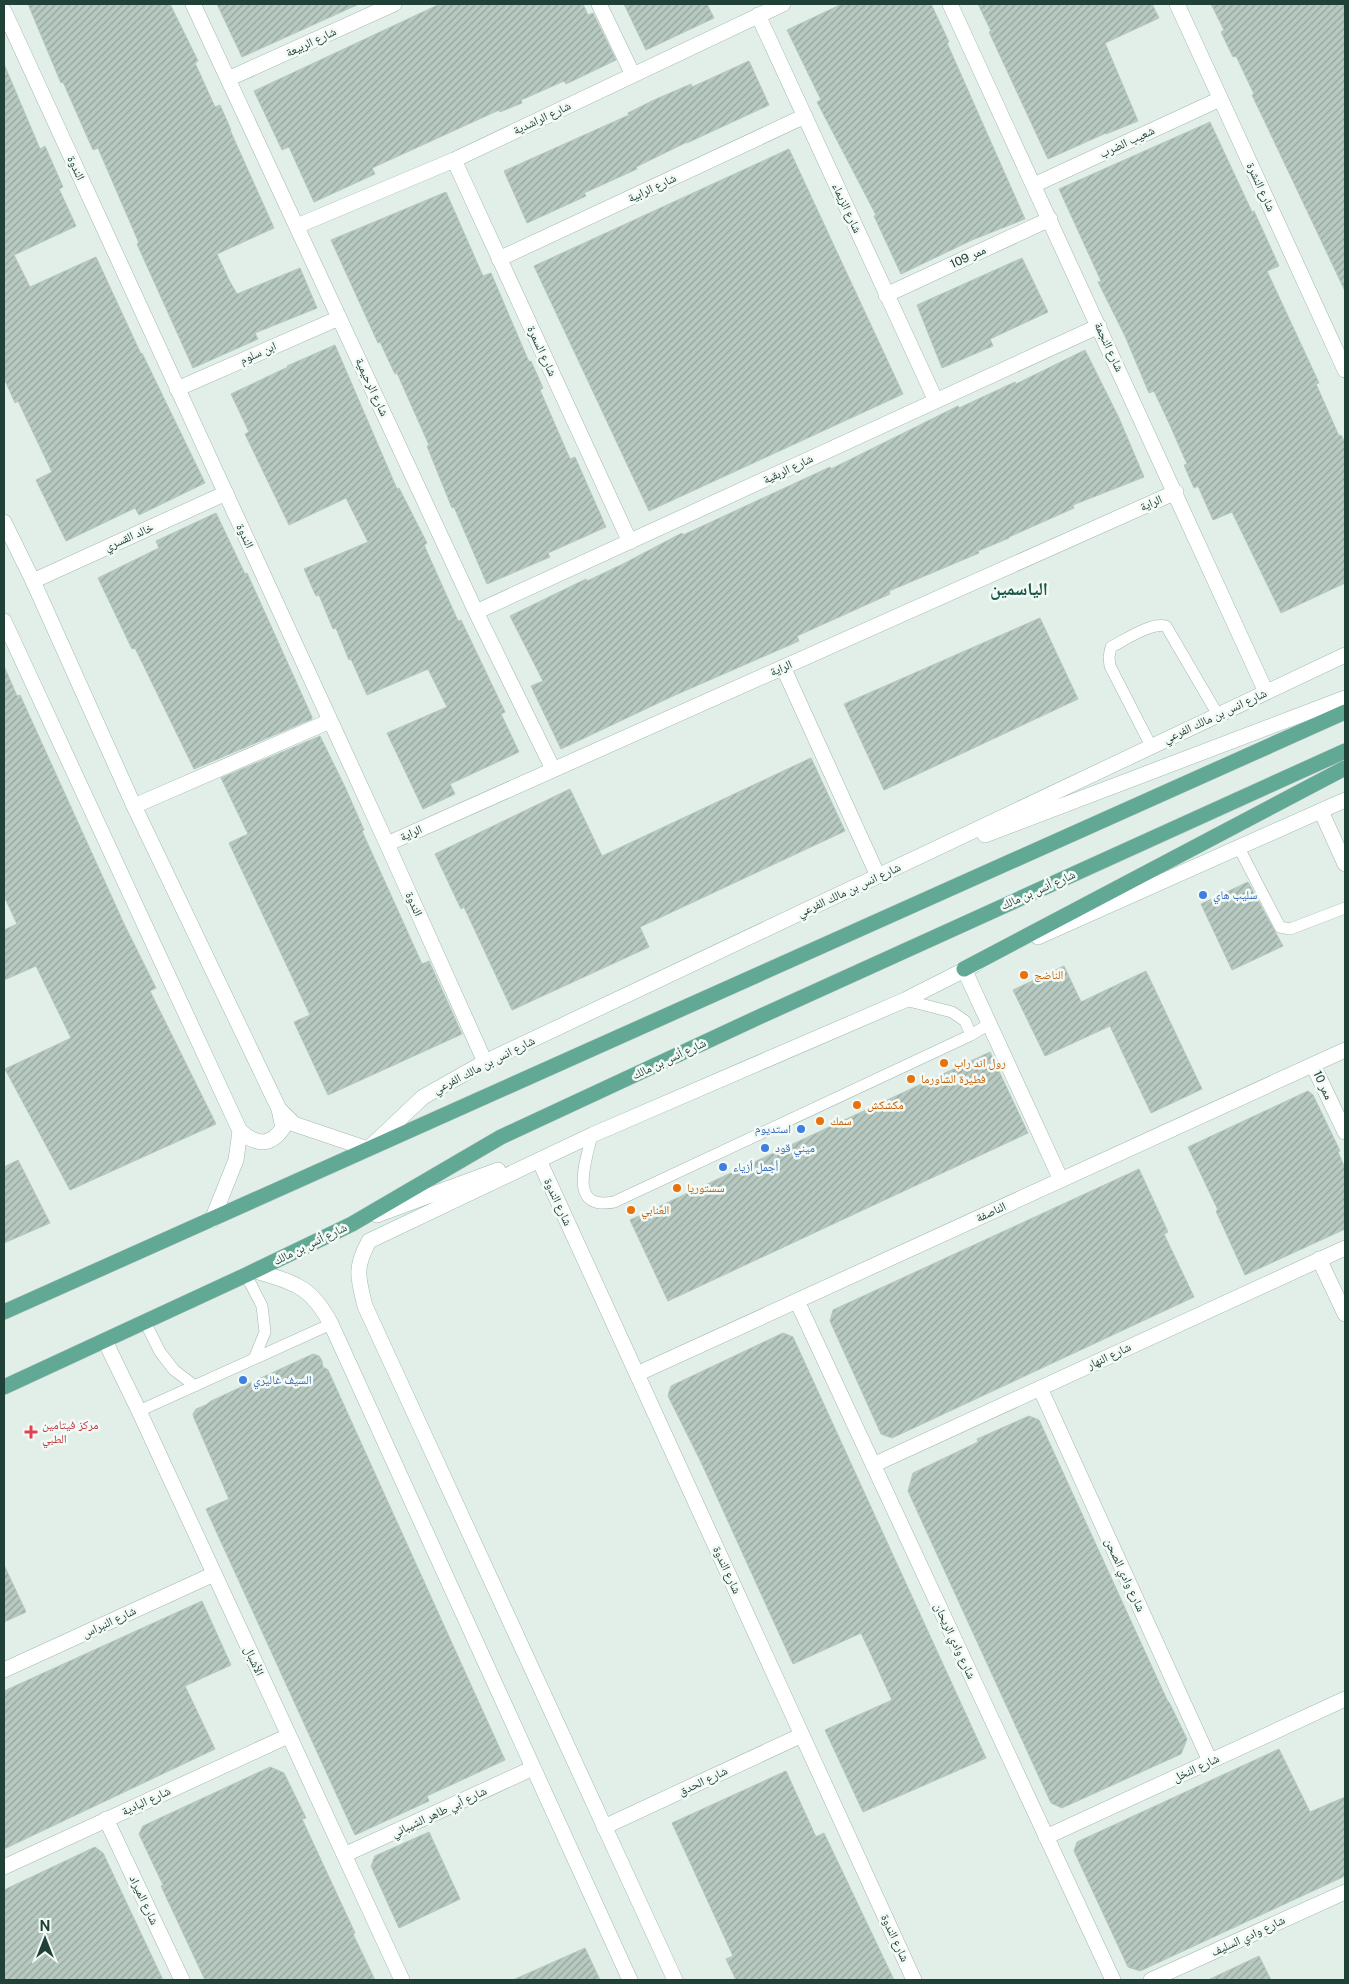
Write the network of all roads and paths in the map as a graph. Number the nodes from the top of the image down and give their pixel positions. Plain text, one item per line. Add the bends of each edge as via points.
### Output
1 (193, 4) edge
2 (394, 4) edge
3 (599, 4) edge
4 (783, 4) edge
5 (950, 4) edge
6 (1177, 4) edge
7 (4, 11) edge
8 (758, 15) junction
9 (633, 75) junction
10 (228, 79) junction
11 (1220, 99) junction
12 (804, 116) junction
13 (454, 160) junction
14 (1034, 185) junction
15 (1050, 219) junction
16 (297, 226) junction
17 (499, 259) junction
18 (886, 294) junction
19 (339, 318) junction
20 (1099, 326) junction
21 (1345, 370) edge
22 (177, 389) junction
23 (936, 401) junction
24 (1176, 492) junction
25 (226, 493) junction
26 (4, 522) edge
27 (630, 542) junction
28 (32, 581) junction
29 (476, 612) junction
30 (4, 621) edge
31 (1345, 655) edge
32 (783, 667) junction
33 (1266, 692) junction
34 (1345, 698) edge
35 (1345, 712) edge
36 (1218, 715) junction
37 (330, 721) junction
38 (1151, 746) junction
39 (1345, 751) edge
40 (1345, 768) edge
41 (553, 769) junction
42 (1345, 800) edge
43 (134, 806) junction
44 (1321, 811) junction
45 (386, 844) junction
46 (1239, 848) junction
47 (1345, 864) edge
48 (878, 876) junction
49 (1345, 908) edge
50 (964, 969) junction
51 (905, 1000) junction
52 (989, 1024) junction
53 (971, 1035) junction
54 (1345, 1050) edge
55 (485, 1062) junction
56 (1314, 1065) junction
57 (279, 1109) junction
58 (240, 1131) junction
59 (1345, 1132) edge
60 (592, 1135) junction
61 (368, 1149) junction
62 (539, 1160) junction
63 (1061, 1180) junction
64 (212, 1220) junction
65 (352, 1224) junction
66 (1345, 1248) edge
67 (1320, 1260) junction
68 (251, 1273) junction
69 (797, 1301) junction
70 (4, 1312) edge
71 (1345, 1314) edge
72 (145, 1322) junction
73 (331, 1324) junction
74 (104, 1341) junction
75 (254, 1359) junction
76 (637, 1374) junction
77 (195, 1386) junction
78 (4, 1387) edge
79 (1040, 1388) junction
80 (139, 1412) junction
81 (873, 1465) junction
82 (214, 1574) junction
83 (4, 1670) edge
84 (1345, 1699) edge
85 (802, 1735) junction
86 (288, 1736) junction
87 (1210, 1761) junction
88 (533, 1768) junction
89 (106, 1820) junction
90 (604, 1827) junction
91 (1046, 1837) junction
92 (344, 1855) junction
93 (4, 1867) edge
94 (1345, 1892) edge
95 (182, 1980) edge
96 (402, 1980) edge
97 (630, 1980) edge
98 (675, 1980) edge
99 (914, 1980) edge
100 (1113, 1980) edge
101 (1151, 1980) edge

1 - 10 street, شارع الرحيمية
2 - 10 street, شارع الربيعة
3 - 9 street
4 - 8 street, شارع الراشدية
5 - 14 street, شارع النجمة
6 - 11 street, شارع النشرة
7 - 22 street, الندوة
8 - 9 street, شارع الراشدية
8 - 12 street, شارع الزيماء
9 - 13 street, شارع الراشدية
10 - 16 street, شارع الرحيمية
11 - 14 street, شعيب الضرب
11 - 21 street, شارع النشرة
12 - 17 street, شارع الرابية
12 - 18 street, شارع الزيماء
13 - 16 street, شارع الراشدية
13 - 17 street, شارع السمرة
14 - 15 street, شارع النجمة
15 - 18 street, ممر 109
15 - 20 street, شارع النجمة
16 - 19 street, شارع الرحيمية
17 - 27 street, شارع السمرة
18 - 23 street, شارع الزيماء
19 - 22 street, ابن سلوم
19 - 29 street, شارع الرحيمية
20 - 23 street, شارع الربقية
20 - 24 street, شارع النجمة
22 - 25 street, الندوة
23 - 27 street, شارع الربقية
24 - 32 street, الراية
24 - 33 street, شارع النجمة
25 - 28 street, خالد القسري
25 - 37 street, الندوة
26 - 28 street
27 - 29 street, شارع الربقية
28 - 43 street
29 - 41 street, شارع الرحيمية
30 - 58 street
31 - 33 street, شارع انس بن مالك الفرعي
32 - 41 street, الراية
32 - 48 street
33 - 36 street, شارع انس بن مالك الفرعي
34 - 48 street
35 - 61 main road
36 - 38 street, شارع انس بن مالك الفرعي
36 - 38 lane via 1166,626 1159,624 1146,629 1111,646 1109,657 1110,666
37 - 43 street
37 - 45 street, الندوة
38 - 48 street, شارع انس بن مالك الفرعي
39 - 65 main road, شارع أنس بن مالك via 500,1137
40 - 50 main road
41 - 45 street, الراية
42 - 44 street
43 - 57 street
44 - 46 street
44 - 47 street
45 - 55 street, الندوة
46 - 49 lane via 1280,927 1290,929
46 - 50 street
48 - 55 street, شارع انس بن مالك الفرعي
50 - 51 street
50 - 52 street
51 - 53 lane via 952,1012 965,1021
51 - 60 street
52 - 53 lane
52 - 63 street
53 - 60 lane via 614,1202 601,1205 592,1202 583,1186 582,1177
54 - 56 street, الناصفة
55 - 61 street, شارع انس بن مالك الفرعي via 423,1097
56 - 59 street, ممر 10
56 - 63 street, الناصفة
57 - 58 street via 283,1128 268,1142 251,1141
57 - 61 street via 294,1124
58 - 64 street via 236,1160
60 - 62 street
60 - 65 street
61 - 64 main road
62 - 76 street, شارع الندوة
62 - 90 street via 369,1242 360,1257 358,1276 365,1306
63 - 69 street, الناصفة
64 - 70 main road
65 - 68 main road, شارع أنس بن مالك
66 - 67 street, شارع النهار
67 - 71 street
67 - 79 street, شارع النهار
68 - 72 main road, شارع أنس بن مالك
68 - 73 street via 288,1281 308,1291
68 - 75 lane via 262,1306 265,1332
69 - 76 street, الناصفة
69 - 81 street, شارع وادي الريحان
72 - 74 main road, شارع أنس بن مالك
72 - 77 lane via 169,1364
73 - 75 lane
73 - 88 street
74 - 78 main road, شارع أنس بن مالك
74 - 80 street, الأشبال
75 - 77 lane
76 - 85 street, شارع الندوة
77 - 80 lane
79 - 81 street, شارع النهار
79 - 87 street, شارع وادي الصحن
80 - 82 street, الأشبال
81 - 91 street, شارع وادي الريحان
82 - 83 street, شارع النبراس
82 - 86 street, الأشبال
84 - 87 street, شارع النخل
85 - 90 street, شارع الحدق
85 - 99 street, شارع الندوة
86 - 89 street, شارع البادية
86 - 92 street, الأشبال
87 - 91 street, شارع النخل
88 - 92 street, شارع أبي طاهر الشيباني
88 - 97 street
89 - 93 street, شارع البادية
89 - 95 street, شارع الميراد
90 - 98 street
91 - 100 street, شارع وادي الريحان
92 - 96 street, الأشبال
94 - 101 street, شارع وادي السليف

